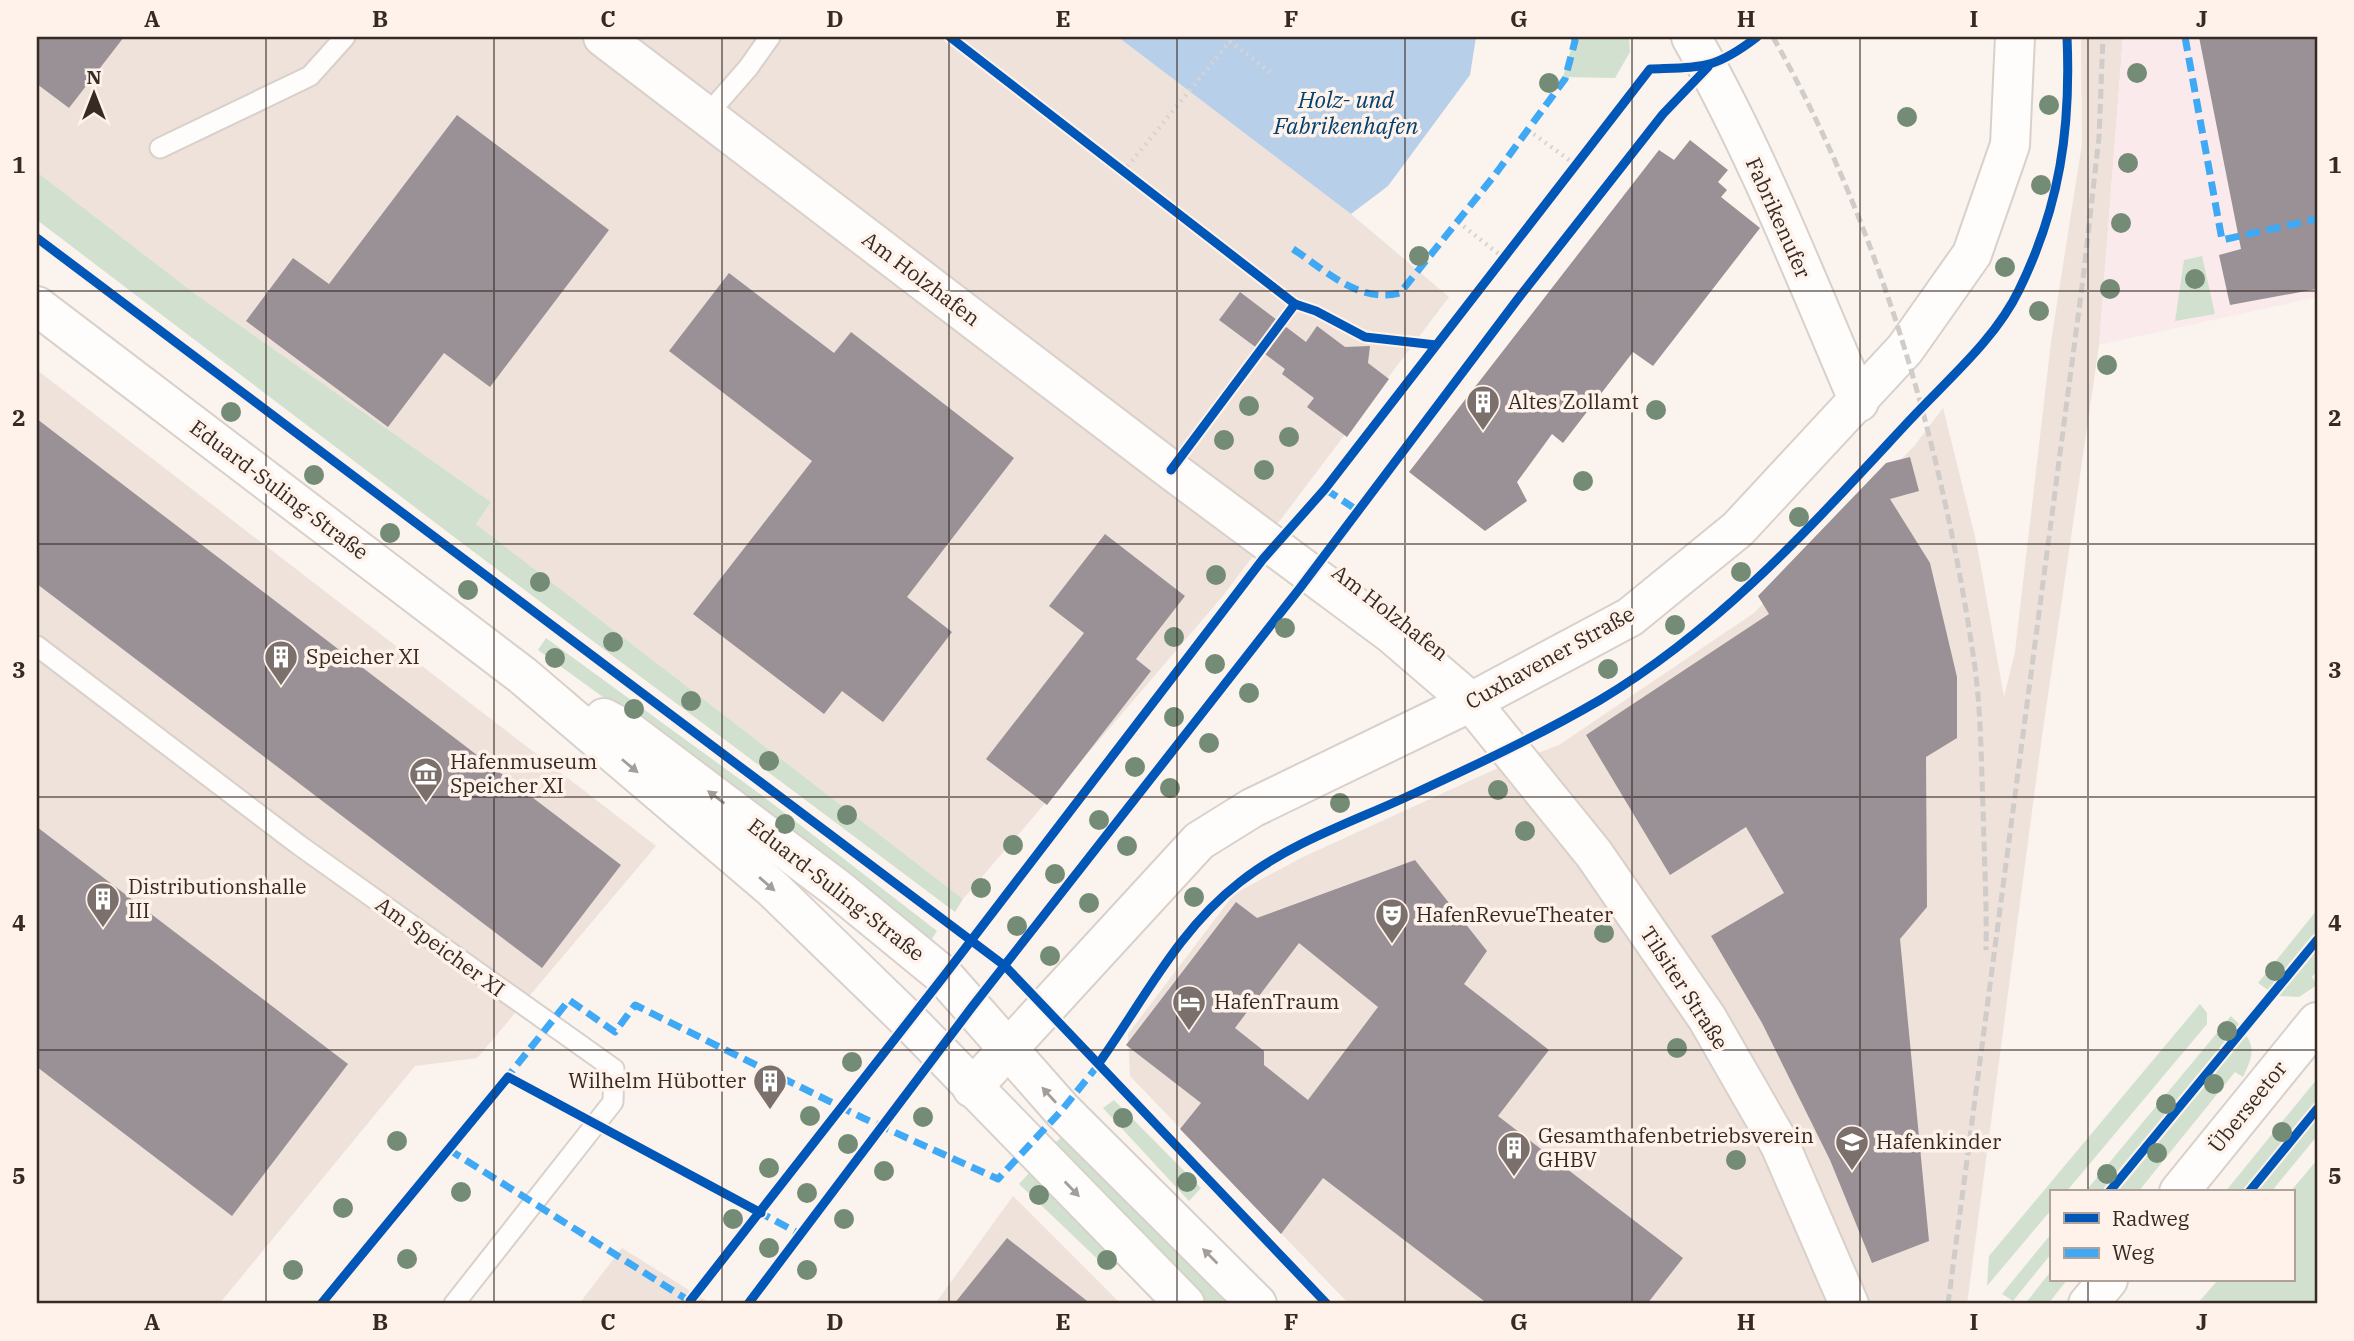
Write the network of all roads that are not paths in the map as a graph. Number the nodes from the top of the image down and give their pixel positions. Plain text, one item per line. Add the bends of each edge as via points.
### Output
1 (345, 37) edge
2 (603, 37) edge
3 (770, 37) edge
4 (1691, 37) edge
5 (2015, 37) edge
6 (707, 116) junction
7 (160, 148) dead end
8 (37, 306) edge
9 (1858, 402) junction
10 (37, 646) edge
11 (522, 675) junction
12 (1471, 702) junction
13 (2317, 1023) edge
14 (1007, 1049) junction
15 (972, 1088) junction
16 (2181, 1190) edge
17 (2106, 1282) edge
18 (454, 1304) edge
19 (1185, 1304) edge
20 (1257, 1304) edge
21 (1849, 1304) edge
22 (2088, 1304) edge

1 - 7 lane via 310,76
2 - 6 street, Am Holzhafen
3 - 6 lane
4 - 9 street, Fabrikenufer via 1772,201
5 - 9 street, Cuxhavener Straße via 2010,145 1972,254 1905,349
6 - 12 street, Am Holzhafen via 1393,635
8 - 11 street, Eduard-Suling-Straße
9 - 12 street, Cuxhavener Straße via 1738,529 1630,617
10 - 18 lane, Am Speicher XI via 299,845 614,1069 613,1102
14 -> 11 street, Eduard-Suling-Straße via 944,976 839,890 627,730
11 -> 15 street, Eduard-Suling-Straße via 772,888
12 - 14 street, Cuxhavener Straße via 1252,808 1199,841
12 - 21 street, Tilsiter Straße via 1594,854 1707,1018 1780,1144
13 - 16 street, Überseetor
14 - 15 street, Cuxhavener Straße
20 -> 14 street, Eduard-Suling-Straße
15 -> 19 street, Eduard-Suling-Straße
17 - 22 street

